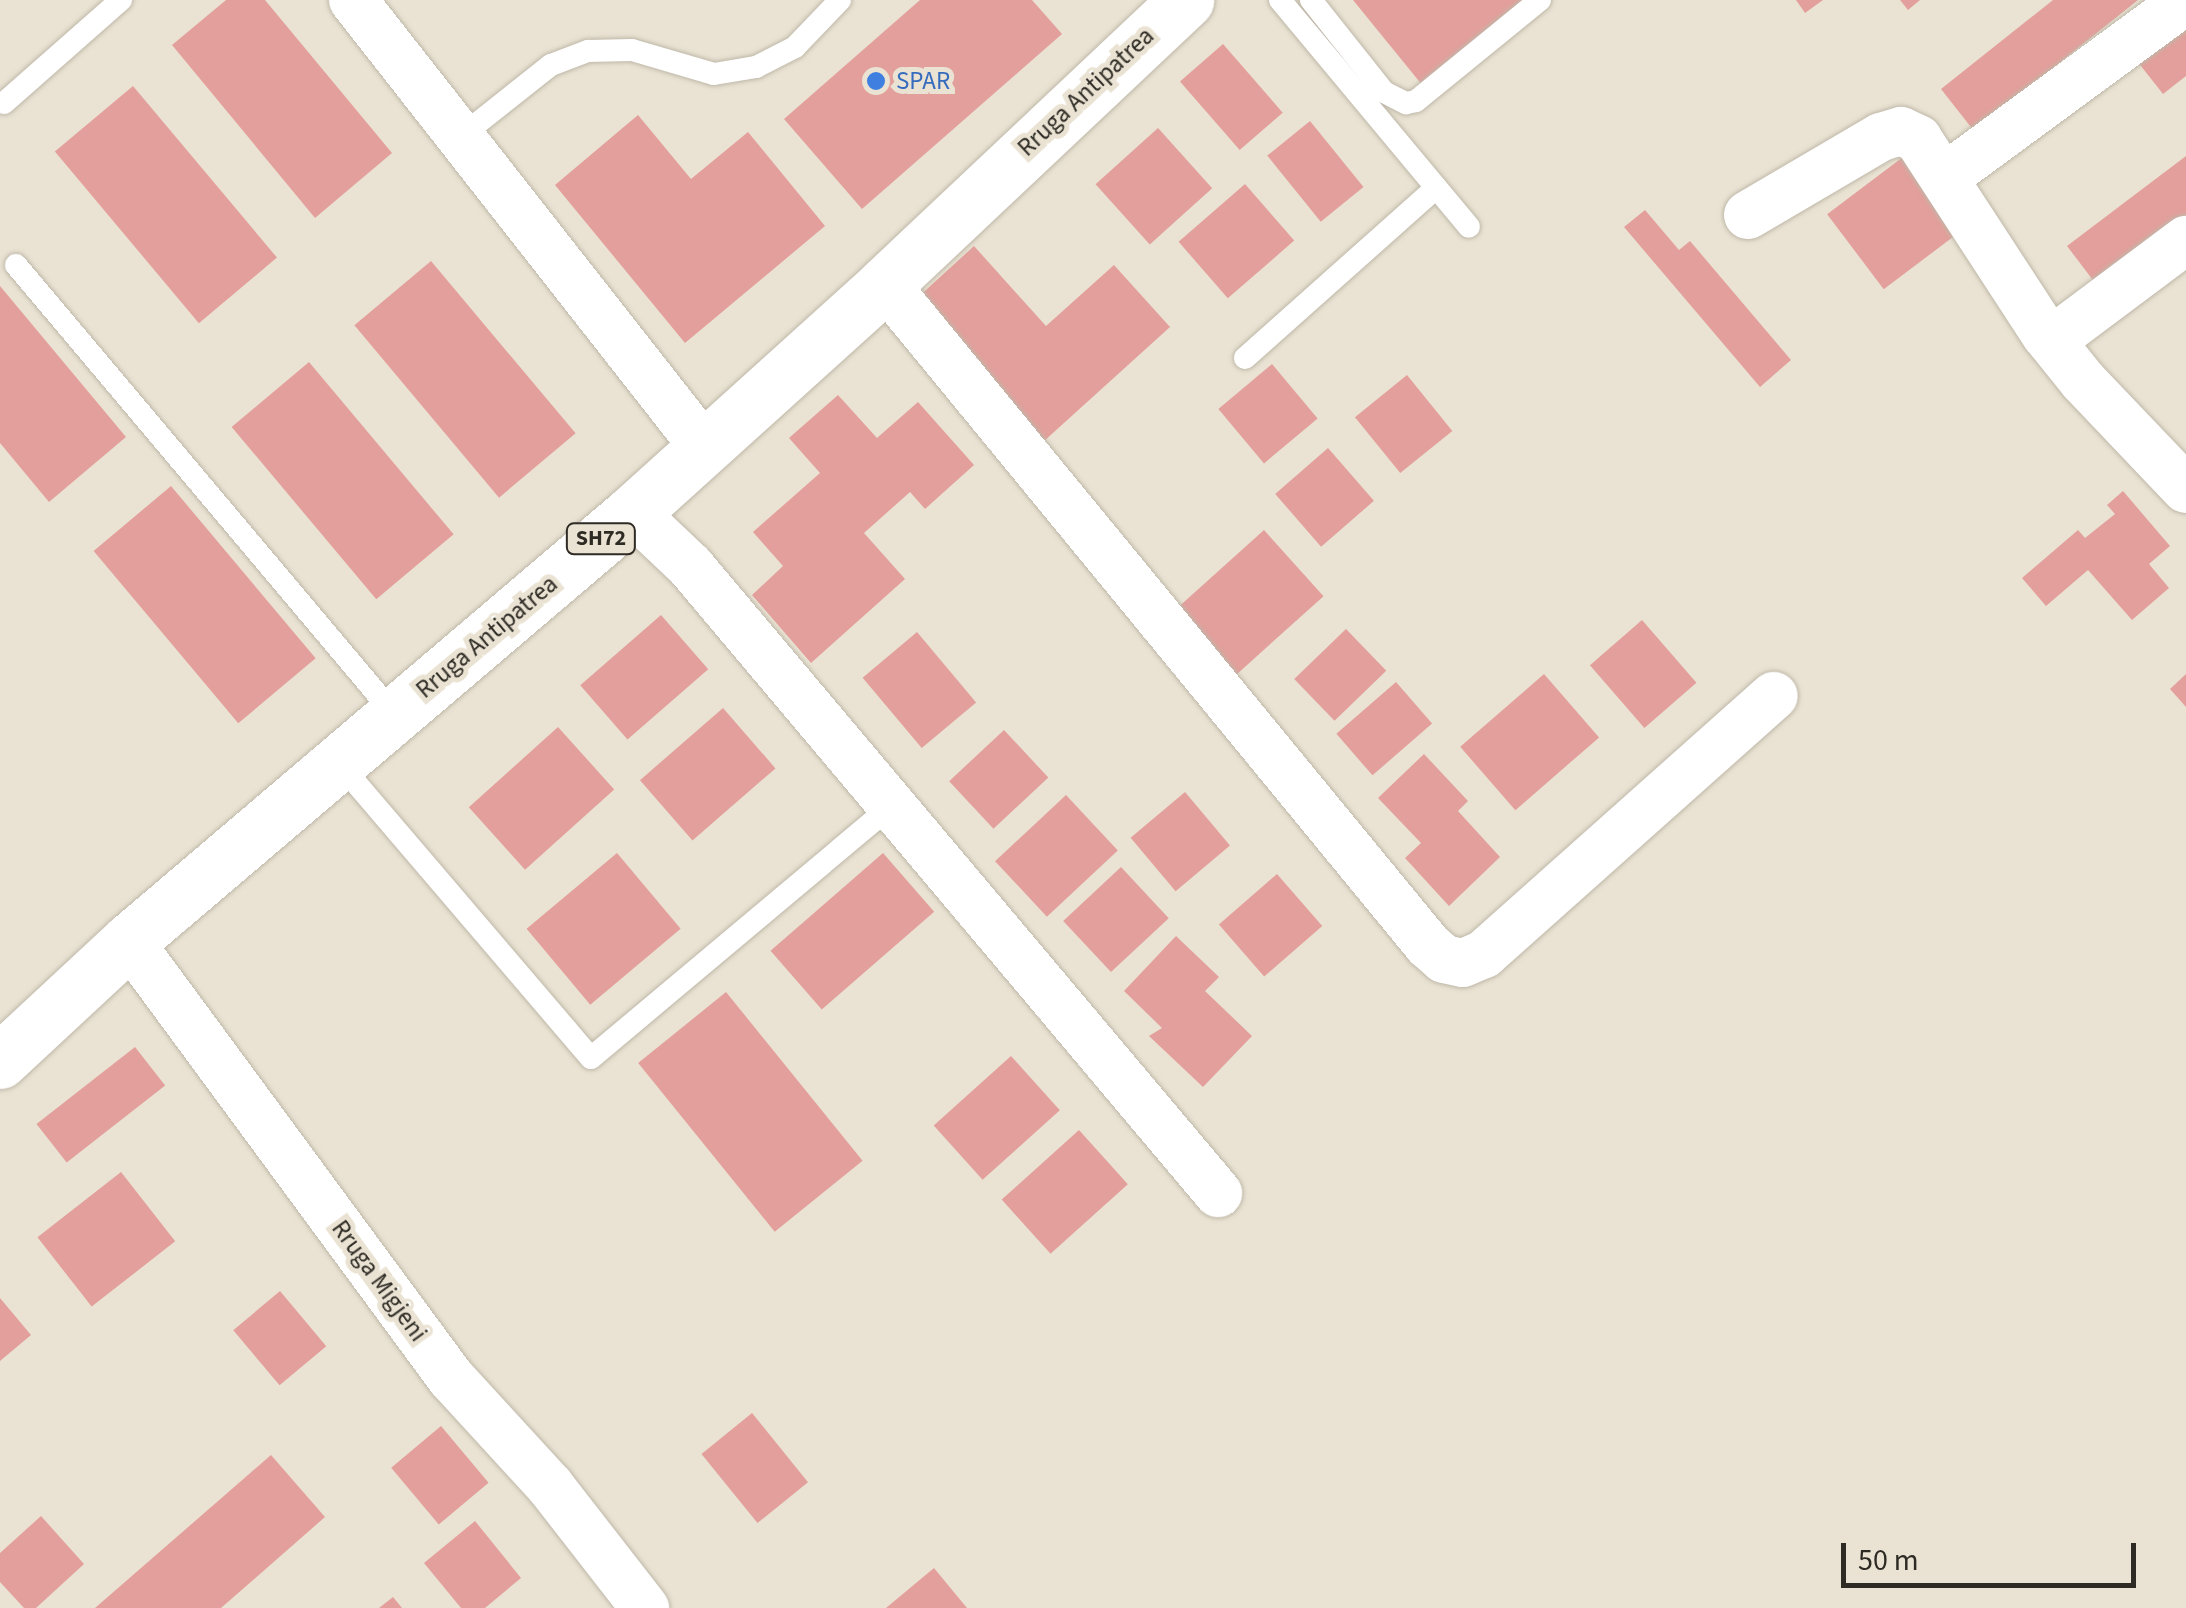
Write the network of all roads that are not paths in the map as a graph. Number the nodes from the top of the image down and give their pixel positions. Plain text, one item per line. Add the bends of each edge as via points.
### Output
1 (120, 0) edge
2 (353, 0) edge
3 (840, 0) edge
4 (1186, 0) edge
5 (1280, 0) edge
6 (1311, 0) edge
7 (1540, 0) edge
8 (2186, 0) edge
9 (4, 103) dead end
10 (460, 136) junction
11 (1944, 178) junction
12 (1436, 188) junction
13 (1748, 215) dead end
14 (1468, 227) dead end
15 (2186, 240) edge
16 (16, 265) dead end
17 (885, 284) junction
18 (2051, 341) junction
19 (1245, 358) dead end
20 (703, 446) junction
21 (2186, 488) edge
22 (633, 512) junction
23 (1774, 696) dead end
24 (395, 715) junction
25 (338, 762) junction
26 (894, 804) junction
27 (128, 941) junction
28 (0, 1061) edge
29 (1218, 1192) dead end
30 (642, 1606) edge

1 - 9 lane
2 - 10 street
3 - 10 lane via 795,47 756,67 714,74 632,50 588,51 551,65
4 - 17 main road, Rruga Antipatrea / SH72
5 - 12 lane
6 - 7 lane via 1384,92 1406,102
8 - 11 street
10 - 20 street
11 - 13 street via 1918,139 1890,133
11 - 18 street
12 - 14 lane
12 - 19 lane
15 - 18 street
16 - 24 lane
17 - 20 main road, Rruga Antipatrea / SH72
17 - 23 street via 1444,959 1463,962 1484,954
18 - 21 street
20 - 22 main road, Rruga Antipatrea / SH72
22 - 24 main road, Rruga Antipatrea / SH72
22 - 26 street via 690,566
24 - 25 main road, Rruga Antipatrea / SH72
25 - 26 lane via 591,1058
25 - 27 main road, Rruga Antipatrea / SH72
26 - 29 street
27 - 28 main road, Rruga Antipatrea / SH72
27 - 30 street, Rruga Migjeni via 451,1378 550,1486

